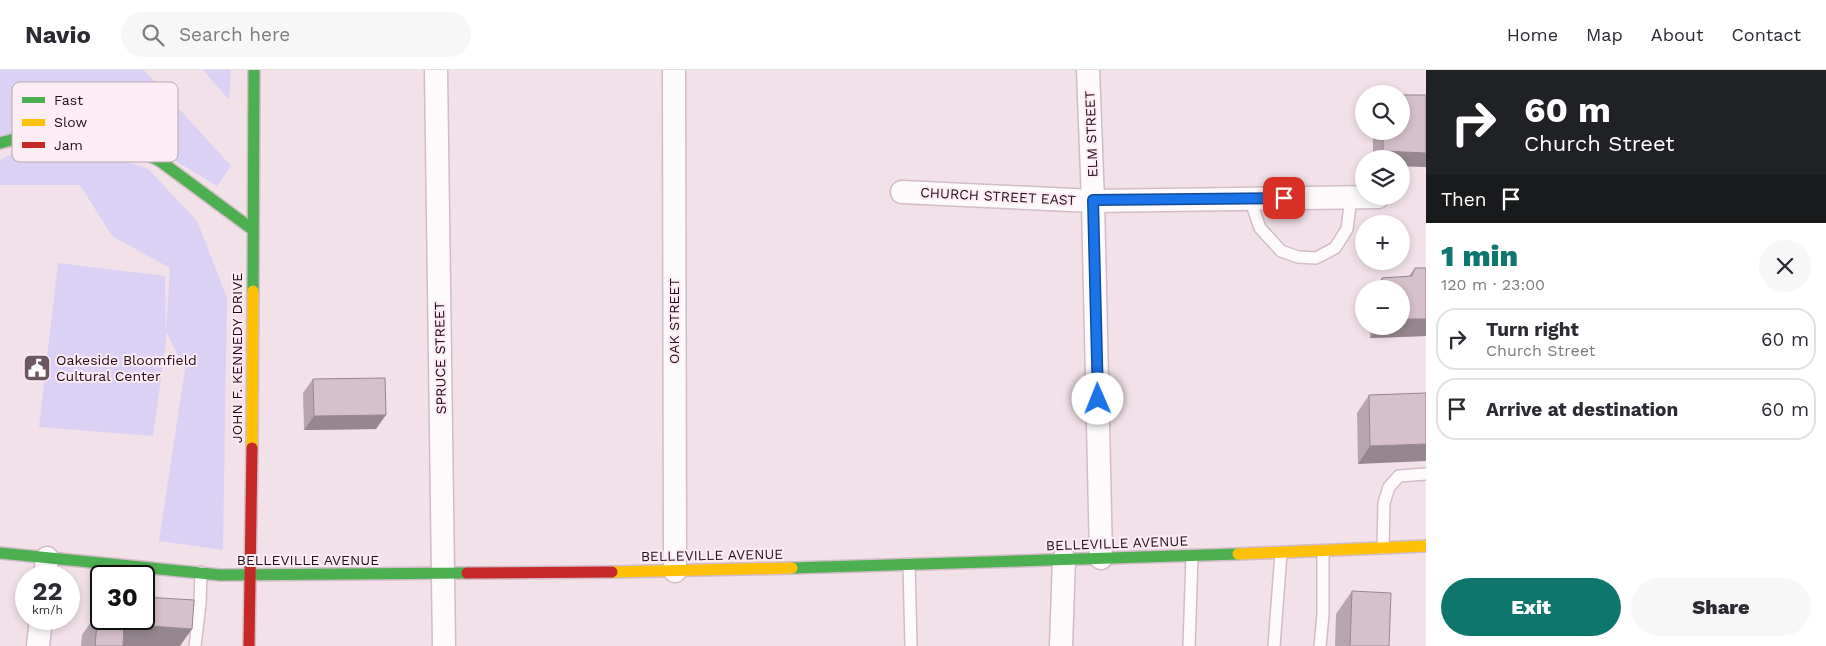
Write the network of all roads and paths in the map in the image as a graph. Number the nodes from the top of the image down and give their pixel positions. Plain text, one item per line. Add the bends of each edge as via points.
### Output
1 (254, 70) edge
2 (436, 70) edge
3 (674, 70) edge
4 (1088, 70) edge
5 (163, 162) edge
6 (902, 192) dead end
7 (1351, 198) junction
8 (1355, 198) edge
9 (1250, 199) junction
10 (1093, 200) junction
11 (252, 229) junction
12 (1426, 474) edge
13 (1426, 546) edge
14 (1383, 548) junction
15 (1323, 551) junction
16 (0, 552) edge
17 (1281, 553) junction
18 (1192, 556) junction
19 (1101, 558) junction
20 (1064, 559) junction
21 (909, 564) junction
22 (40, 565) edge
23 (80, 568) edge
24 (675, 571) junction
25 (201, 572) junction
26 (443, 574) junction
27 (251, 576) junction
28 (40, 630) edge
29 (38, 646) edge
30 (195, 646) edge
31 (249, 646) edge
32 (444, 646) edge
33 (911, 646) edge
34 (1061, 646) edge
35 (1188, 646) edge
36 (1274, 646) edge
37 (1320, 646) edge

1 - 11 main road, JOHN F. KENNEDY DRIVE
2 - 26 street, SPRUCE STREET
3 - 24 street, OAK STREET
4 - 10 street, ELM STREET
5 - 11 main road
6 - 10 street, CHURCH STREET EAST
7 - 8 street, CHURCH STREET EAST
7 - 9 street, CHURCH STREET EAST
7 - 9 lane via 1347,229 1335,248 1316,258 1298,257 1281,251 1260,228
9 - 10 street, CHURCH STREET EAST
10 - 19 street, ELM STREET
11 - 27 main road, JOHN F. KENNEDY DRIVE
12 - 14 lane via 1399,476 1389,487 1384,503
13 - 14 main road, BELLEVILLE AVENUE
14 - 15 main road, BELLEVILLE AVENUE
15 - 17 main road, BELLEVILLE AVENUE
15 - 37 lane
16 - 22 main road, BELLEVILLE AVENUE
17 - 18 main road, BELLEVILLE AVENUE
17 - 36 lane
18 - 19 main road, BELLEVILLE AVENUE
18 - 35 lane
19 - 20 main road, BELLEVILLE AVENUE
20 - 21 main road, BELLEVILLE AVENUE
20 - 34 street
21 - 24 main road, BELLEVILLE AVENUE
21 - 33 lane
23 - 25 main road, BELLEVILLE AVENUE
24 - 26 main road, BELLEVILLE AVENUE
25 - 27 main road, BELLEVILLE AVENUE
25 - 30 lane
26 - 27 main road, BELLEVILLE AVENUE
26 - 32 street, SPRUCE STREET
27 - 31 main road, JOHN F. KENNEDY DRIVE
28 - 29 street

